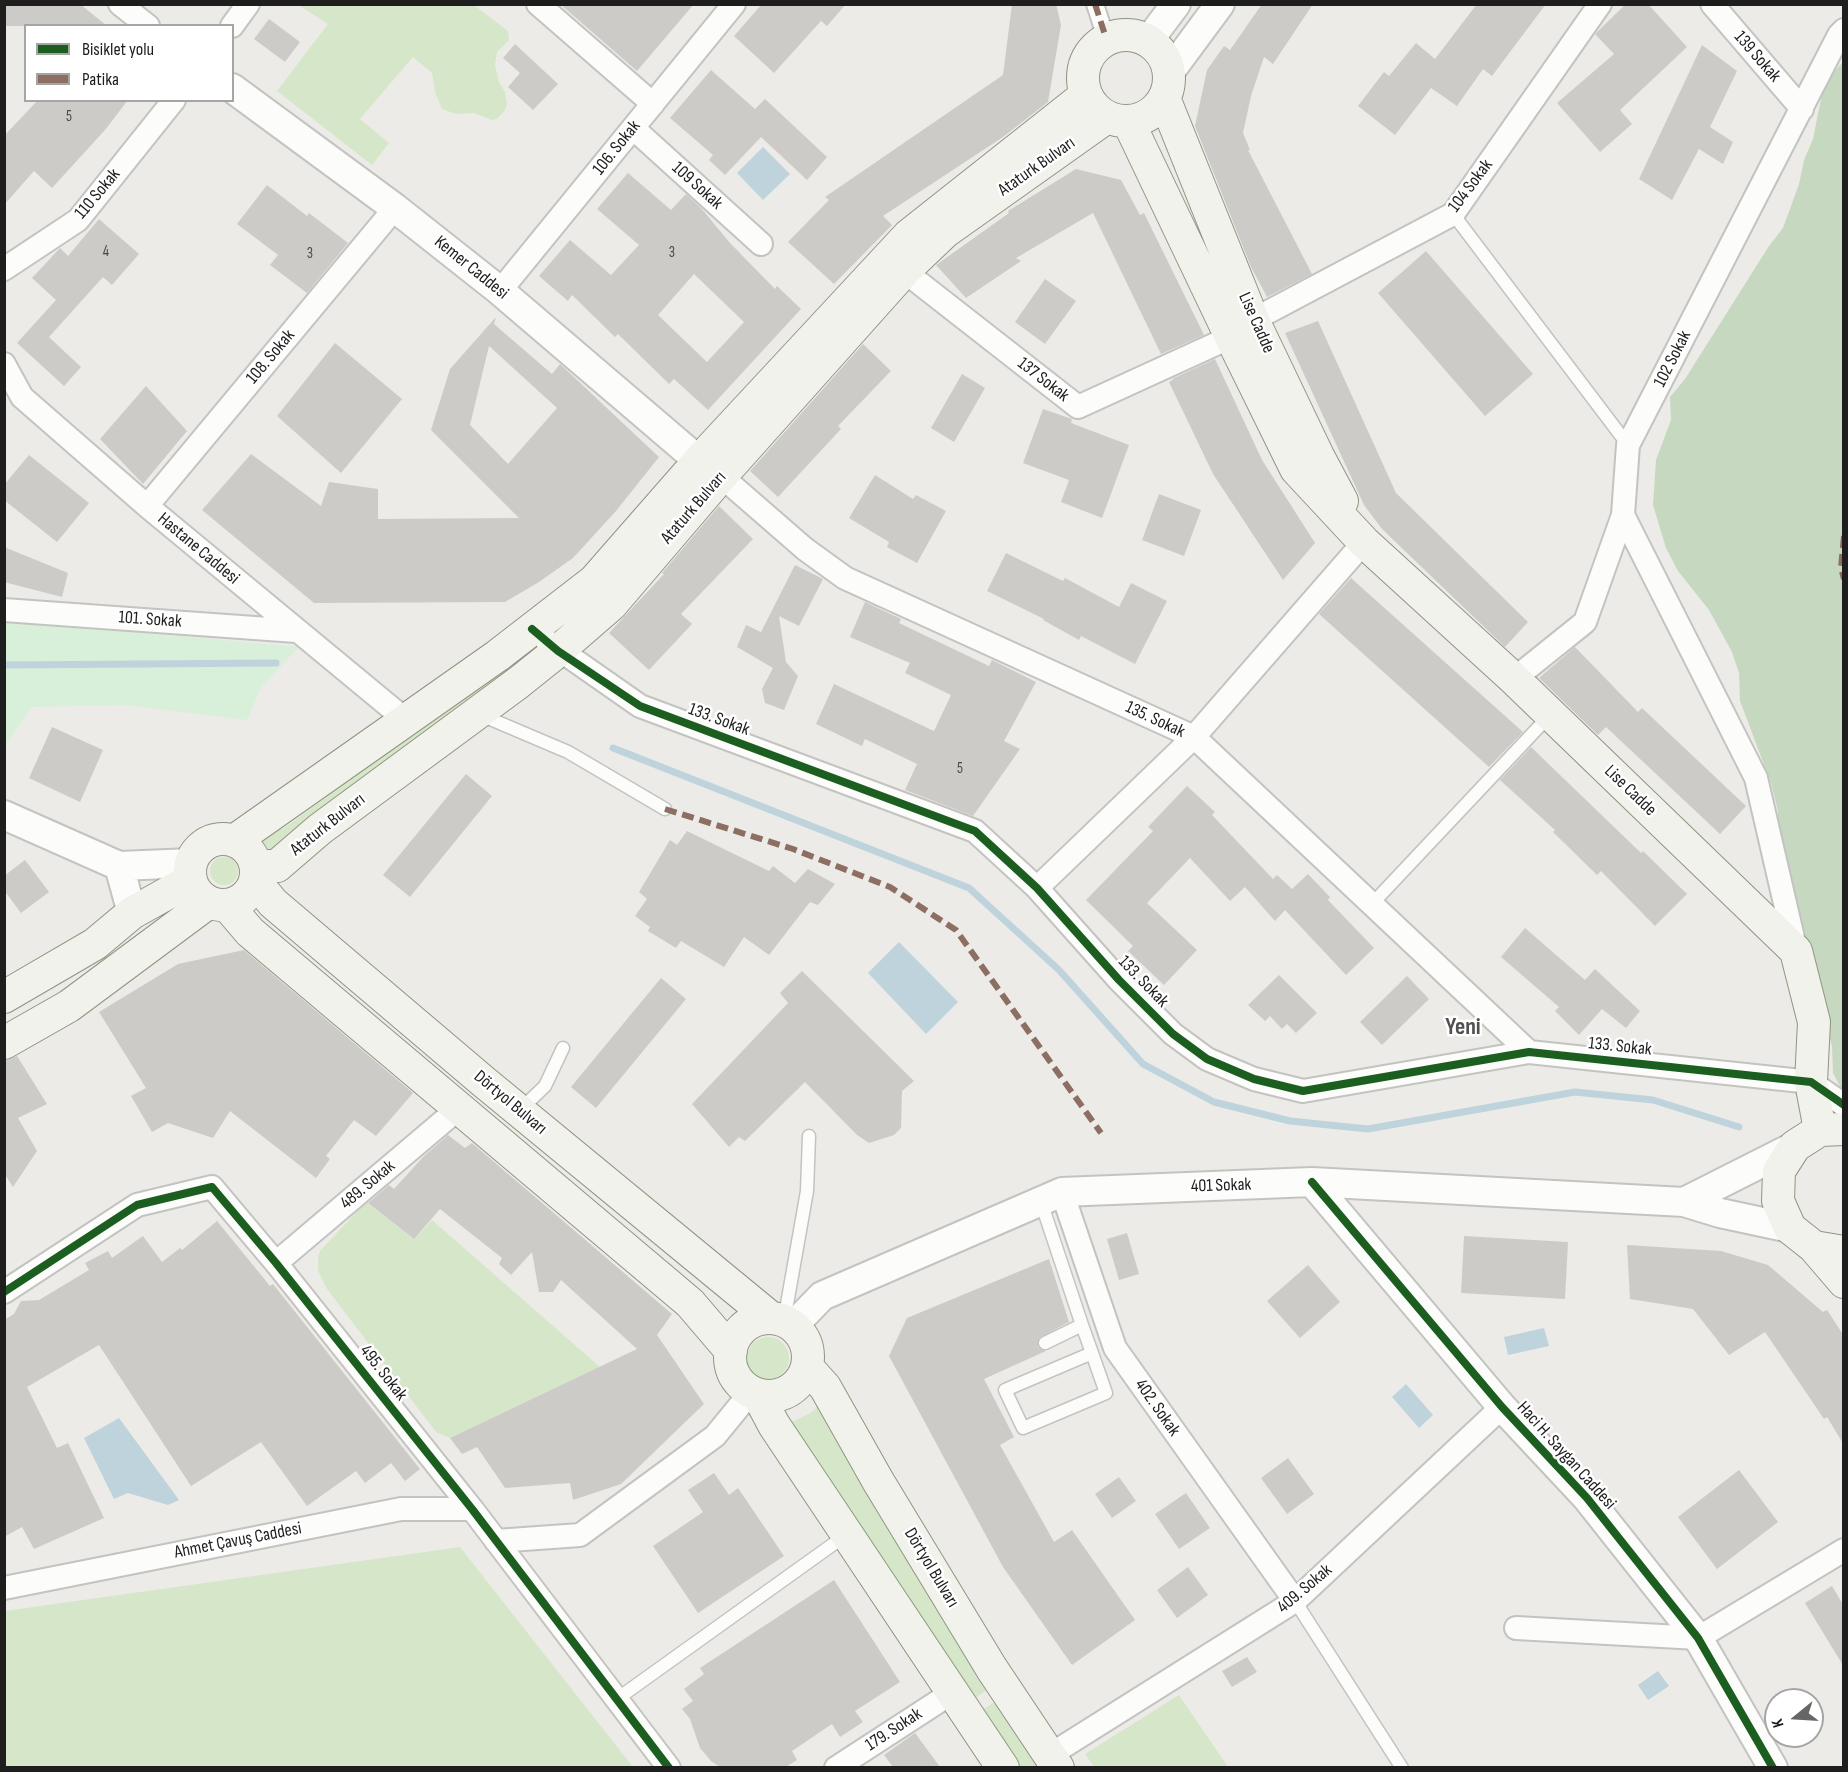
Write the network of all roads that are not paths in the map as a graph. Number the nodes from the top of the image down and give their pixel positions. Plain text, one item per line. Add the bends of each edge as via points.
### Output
1 (120, 4) edge
2 (248, 4) edge
3 (538, 4) edge
4 (734, 4) edge
5 (1095, 4) edge
6 (1176, 4) edge
7 (1220, 4) edge
8 (1600, 4) edge
9 (1712, 4) edge
10 (145, 24) edge
11 (233, 24) edge
12 (1844, 30) edge
13 (1107, 38) junction
14 (1149, 40) junction
15 (1167, 85) junction
16 (234, 89) edge
17 (172, 102) edge
18 (653, 104) junction
19 (1802, 109) junction
20 (1107, 111) junction
21 (633, 128) junction
22 (395, 208) junction
23 (1453, 214) junction
24 (761, 244) dead end
25 (4, 269) edge
26 (904, 271) junction
27 (500, 291) junction
28 (1242, 328) junction
29 (4, 364) edge
30 (1628, 445) junction
31 (710, 469) junction
32 (147, 506) junction
33 (1623, 515) junction
34 (1364, 542) junction
35 (4, 610) edge
36 (532, 629) junction
37 (296, 631) junction
38 (558, 651) junction
39 (1514, 679) junction
40 (477, 713) junction
41 (1551, 714) junction
42 (407, 721) junction
43 (1194, 737) junction
44 (665, 808) dead end
45 (4, 815) edge
46 (234, 841) junction
47 (119, 866) junction
48 (255, 874) junction
49 (205, 887) junction
50 (1037, 888) junction
51 (1372, 904) junction
52 (132, 913) junction
53 (1796, 951) junction
54 (4, 997) edge
55 (4, 1043) edge
56 (563, 1048) dead end
57 (1529, 1052) junction
58 (1811, 1083) junction
59 (1844, 1105) edge
60 (459, 1106) junction
61 (519, 1111) junction
62 (1819, 1135) edge
63 (809, 1136) dead end
64 (1312, 1182) junction
65 (1052, 1197) junction
66 (1684, 1202) junction
67 (1816, 1242) edge
68 (276, 1263) junction
69 (1844, 1282) edge
70 (4, 1292) edge
71 (782, 1322) junction
72 (1082, 1325) junction
73 (1045, 1343) dead end
74 (731, 1351) junction
75 (1092, 1353) junction
76 (807, 1367) junction
77 (754, 1393) junction
78 (1502, 1407) junction
79 (472, 1509) junction
80 (847, 1534) junction
81 (496, 1541) junction
82 (1844, 1550) edge
83 (4, 1588) edge
84 (1295, 1602) junction
85 (1516, 1628) dead end
86 (1698, 1638) junction
87 (953, 1692) junction
88 (617, 1699) junction
89 (1054, 1761) edge
90 (669, 1767) edge
91 (836, 1767) edge
92 (1003, 1767) edge
93 (1402, 1767) edge
94 (1773, 1767) edge

1 - 10 street
2 - 11 street
3 - 18 street
4 - 18 street, 106. Sokak
5 - 13 street
6 - 14 street
7 - 15 street
8 - 23 street, 104 Sokak
9 - 19 street, 139 Sokak
12 - 19 street, 102 Sokak
13 - 14 main road via 1128,34
13 - 20 main road via 1088,56 1083,69 1083,82
14 - 15 main road via 1166,60
15 - 20 main road via 1155,110 1143,118
15 - 28 main road, Lise Cadde
16 - 22 street, Kemer Caddesi
17 - 25 street, 110 Sokak via 78,220
18 - 21 street, 106. Sokak
19 - 30 street, 102 Sokak
20 - 26 main road, Ataturk Bulvarı via 945,232
20 - 28 main road, Lise Cadde
20 - 31 main road, Ataturk Bulvarı via 909,235
21 - 24 street, 109 Sokak
21 - 27 street, 106. Sokak
22 - 27 street, Kemer Caddesi
22 - 32 street, 108. Sokak
23 - 28 street, 104 Sokak
23 - 30 lane
26 - 28 street, 137 Sokak via 1078,407
26 - 31 main road, Ataturk Bulvarı
27 - 31 street, Kemer Caddesi
28 - 34 main road, Lise Cadde
29 - 32 street, Hastane Caddesi via 22,398
30 - 33 street, 102 Sokak
31 - 36 main road, Ataturk Bulvarı via 594,581
31 - 38 main road, Ataturk Bulvarı via 611,604
31 - 43 street, 135. Sokak via 845,578
32 - 37 street, Hastane Caddesi
33 - 39 street, 102 Sokak via 1585,622
33 - 53 street via 1756,777
34 - 39 main road, Lise Cadde
34 - 43 street
35 - 37 street, 101. Sokak
36 - 38 street, 133. Sokak
36 - 42 main road, Ataturk Bulvarı
37 - 42 street, Hastane Caddesi
38 - 40 main road, Ataturk Bulvarı
38 - 50 street, 133. Sokak via 640,706 975,831
39 - 41 main road, Lise Cadde
40 - 44 lane via 568,752
40 - 48 main road, Ataturk Bulvarı via 277,866
41 - 51 lane
41 - 53 main road, Lise Cadde
42 - 46 main road, Ataturk Bulvarı
43 - 50 street
43 - 51 street, 135. Sokak
45 - 47 street
46 - 48 main road via 248,851
46 - 49 main road via 213,841 196,853
47 - 49 street
47 - 52 street
48 - 49 main road via 252,888 241,900
48 - 61 main road, Dörtyol Bulvarı via 273,903
49 - 52 main road
49 - 55 main road via 69,1006
49 - 60 main road, Dörtyol Bulvarı via 250,932
50 - 57 street, 133. Sokak via 1173,1034 1207,1059 1254,1079 1303,1091
51 - 57 street, 135. Sokak
52 - 54 main road via 95,944
53 - 58 main road via 1814,1022
56 - 61 lane via 545,1086
57 - 58 street, 133. Sokak
58 - 59 street
58 - 62 main road
60 - 68 street, 489. Sokak
60 - 74 main road, Dörtyol Bulvarı via 690,1303
61 - 71 main road, Dörtyol Bulvarı
62 - 66 street
62 - 67 main road via 1779,1172 1778,1201
63 - 71 lane via 807,1191
64 - 65 street, 401 Sokak
64 - 66 street, 401 Sokak
64 - 78 street, Haci H. Saygan Caddesi
65 - 71 street, 401 Sokak via 822,1296
65 - 72 lane
65 - 84 street, 402. Sokak via 1115,1348
66 - 67 street, 401 Sokak
67 - 69 main road
68 - 70 street, 495. Sokak via 212,1187 137,1205
68 - 79 street, 495. Sokak
71 - 74 main road via 759,1320 749,1324 737,1335
71 - 76 main road via 806,1343
72 - 73 lane
72 - 75 lane
74 - 77 main road via 734,1373
75 - 75 lane via 1005,1390 1023,1428 1106,1393
76 - 77 main road via 803,1378 785,1393 771,1397
76 - 89 main road, Dörtyol Bulvarı via 825,1387 980,1649
77 - 80 main road
77 - 81 street via 715,1436 580,1535
78 - 84 street, 409. Sokak
78 - 86 street, Haci H. Saygan Caddesi via 1587,1498
79 - 81 street, 495. Sokak
79 - 83 street, Ahmet Çavuş Caddesi via 401,1509
80 - 87 main road
80 - 88 lane
81 - 88 street, 495. Sokak
82 - 86 street
84 - 89 street, 409. Sokak
84 - 93 lane
85 - 86 street
86 - 94 street, Haci H. Saygan Caddesi
87 - 91 street, 179. Sokak
87 - 92 main road
88 - 90 street, 495. Sokak

